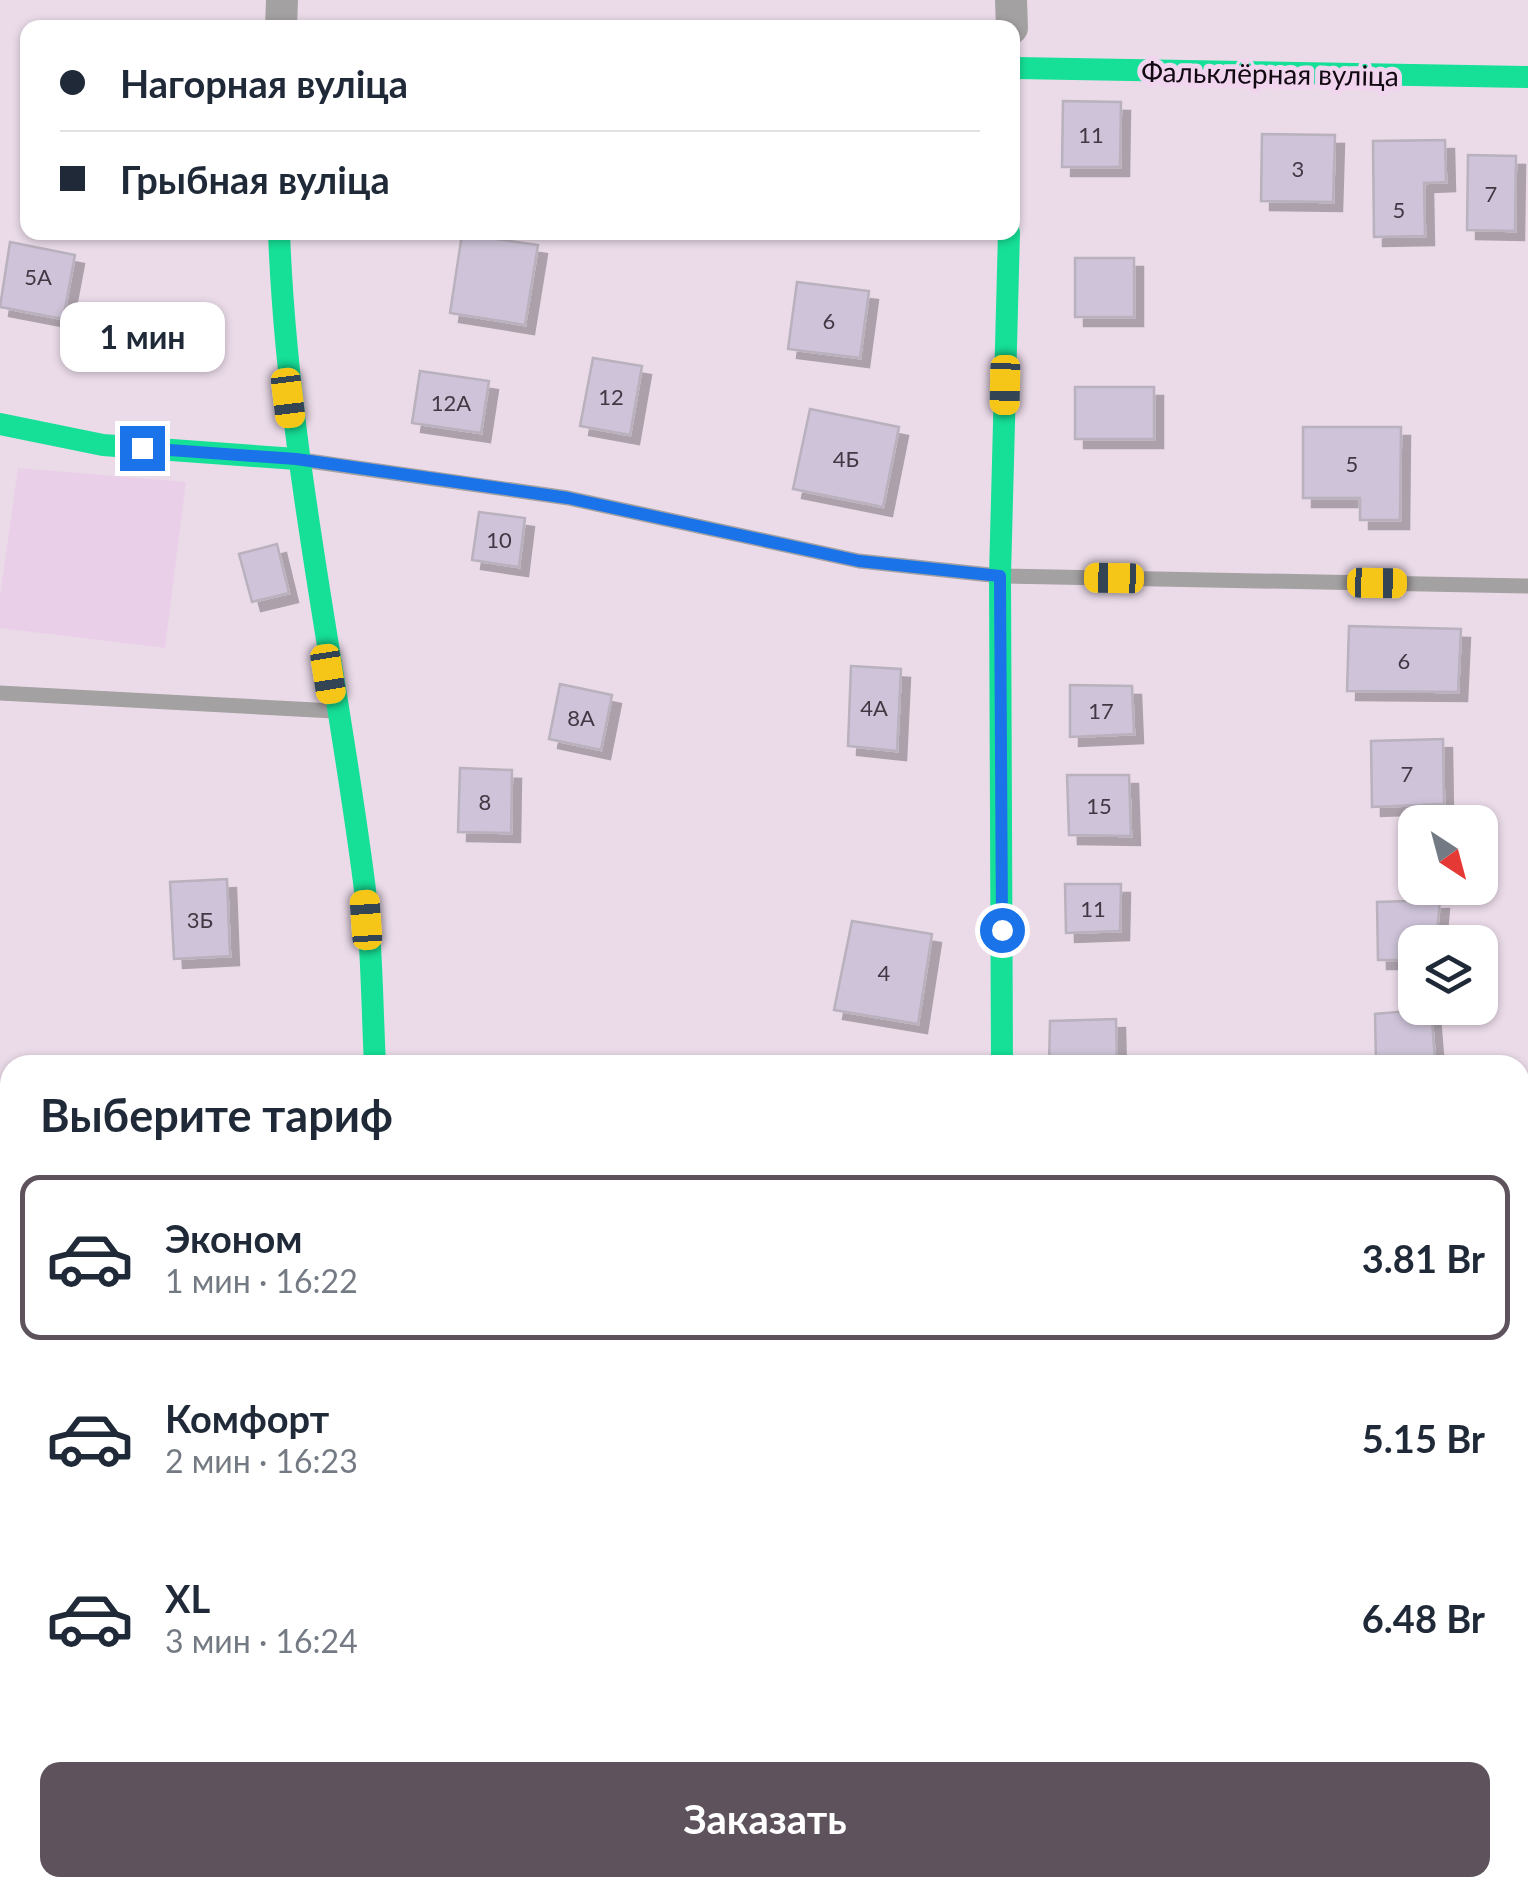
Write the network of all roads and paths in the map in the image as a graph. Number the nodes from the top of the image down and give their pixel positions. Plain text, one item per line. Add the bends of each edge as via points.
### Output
1 (1020, 68) edge
2 (1528, 77) edge
3 (279, 240) edge
4 (1009, 240) edge
5 (0, 424) edge
6 (296, 459) junction
7 (1000, 576) junction
8 (1528, 586) edge
9 (0, 693) edge
10 (334, 710) junction
11 (373, 1055) edge
12 (1002, 1055) edge

1 - 2 street, Фальклёрная вуліца
3 - 6 street via 280,338
4 - 7 street
5 - 6 street via 104,445
6 - 7 lane via 568,498 859,561
6 - 10 street
7 - 8 lane
7 - 12 street
9 - 10 lane
10 - 11 street via 364,884

